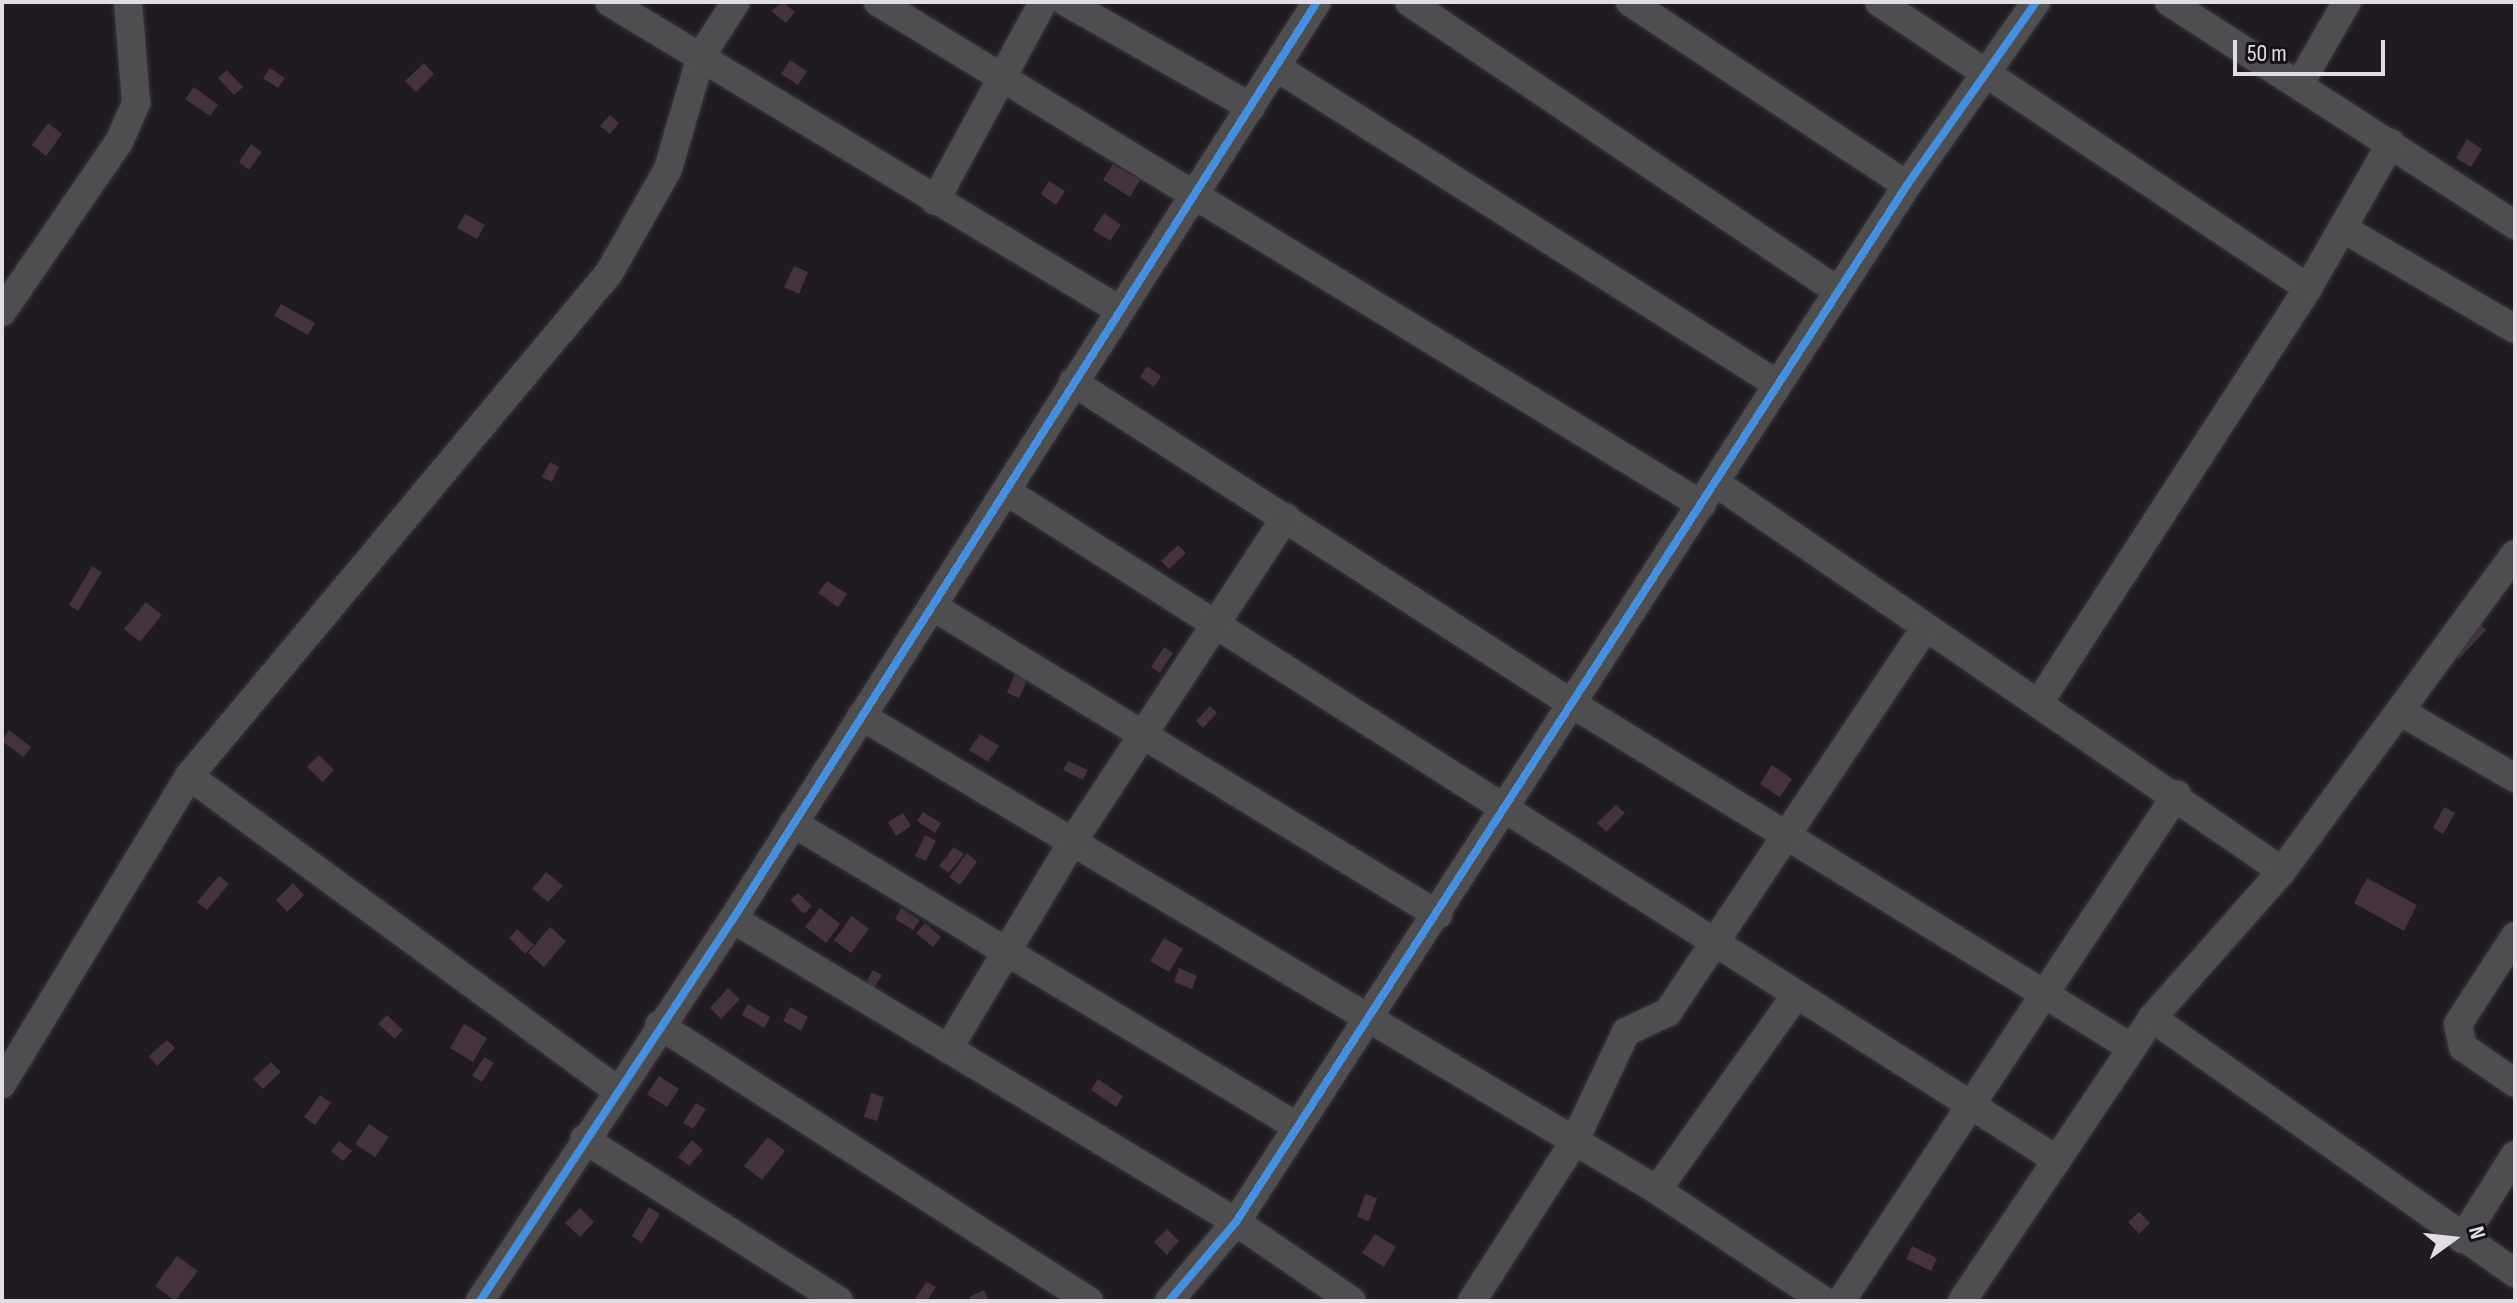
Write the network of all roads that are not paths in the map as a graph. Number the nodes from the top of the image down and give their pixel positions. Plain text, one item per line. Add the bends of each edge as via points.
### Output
1 (128, 2) edge
2 (609, 2) edge
3 (736, 2) edge
4 (1043, 2) edge
5 (1066, 2) edge
6 (1409, 2) edge
7 (1630, 2) edge
8 (1879, 2) edge
9 (2036, 2) edge
10 (2169, 2) edge
11 (2347, 2) edge
12 (1313, 3) edge
13 (890, 5) edge
14 (1107, 12) edge
15 (701, 56) junction
16 (1276, 67) junction
17 (1986, 72) junction
18 (1002, 78) junction
19 (2299, 85) junction
20 (1251, 107) junction
21 (2391, 143) junction
22 (1907, 185) junction
23 (1194, 194) junction
24 (935, 201) junction
25 (2515, 225) edge
26 (2342, 228) junction
27 (2308, 288) junction
28 (1838, 291) junction
29 (1118, 309) junction
30 (2, 312) edge
31 (2515, 329) edge
32 (1073, 382) junction
33 (1777, 384) junction
34 (1006, 491) junction
35 (1709, 494) junction
36 (1286, 517) junction
37 (2515, 554) edge
38 (932, 606) junction
39 (1215, 627) junction
40 (1925, 628) junction
41 (2040, 701) junction
42 (1574, 705) junction
43 (2401, 712) junction
44 (861, 716) junction
45 (1143, 735) junction
46 (189, 776) junction
47 (2515, 778) edge
48 (2177, 794) junction
49 (1506, 814) junction
50 (793, 823) junction
51 (1790, 836) junction
52 (1071, 844) junction
53 (2282, 871) junction
54 (1438, 915) junction
55 (733, 919) junction
56 (2515, 936) edge
57 (1712, 943) junction
58 (1006, 950) junction
59 (2045, 991) junction
60 (1796, 995) junction
61 (2152, 1018) junction
62 (1367, 1023) junction
63 (659, 1025) junction
64 (2132, 1048) junction
65 (948, 1049) junction
66 (2515, 1083) edge
67 (2, 1084) edge
68 (614, 1088) junction
69 (1970, 1101) junction
70 (1296, 1126) junction
71 (584, 1139) junction
72 (1574, 1142) junction
73 (2515, 1155) edge
74 (2057, 1160) junction
75 (1657, 1190) junction
76 (1236, 1222) junction
77 (2462, 1239) junction
78 (2515, 1273) edge
79 (480, 1301) edge
80 (839, 1301) edge
81 (1089, 1301) edge
82 (1169, 1301) edge
83 (1352, 1301) edge
84 (1472, 1301) edge
85 (1824, 1301) edge
86 (1841, 1301) edge
87 (1962, 1301) edge

1 - 30 street via 136,103 119,142
2 - 15 street
3 - 15 street
4 - 18 street
5 - 14 street
6 - 28 street
7 - 22 street
8 - 17 street
9 - 17 street
10 - 19 street
11 - 19 street
12 - 16 street
13 - 18 street
14 - 20 street
15 - 24 street
15 - 46 street via 668,169 600,285
16 - 20 street
16 - 33 street
17 - 22 street
17 - 27 street
18 - 23 street
18 - 24 street
19 - 21 street
20 - 23 street
21 - 25 street
21 - 26 street
22 - 28 street
23 - 29 street
23 - 35 street
24 - 29 street
26 - 27 street
26 - 31 street
27 - 41 street
28 - 33 street
29 - 32 street
32 - 34 street
32 - 36 street
33 - 35 street
34 - 38 street
34 - 39 street
35 - 40 street
35 - 42 street
36 - 39 street
36 - 42 street
37 - 43 street
38 - 44 street
38 - 45 street
39 - 45 street
39 - 49 street
40 - 41 street
40 - 51 street
41 - 48 street
42 - 49 street
42 - 51 street
43 - 47 street
43 - 53 street
44 - 50 street
44 - 52 street
45 - 52 street
45 - 54 street
46 - 67 street
46 - 68 street
48 - 53 street
48 - 59 street
49 - 54 street
49 - 57 street
50 - 55 street
50 - 58 street
51 - 57 street
51 - 59 street
52 - 58 street
52 - 62 street
53 - 61 street
54 - 62 street
55 - 63 street
55 - 65 street
56 - 66 street via 2458,1024 2463,1047
57 - 60 street
57 - 72 street via 1668,1012 1626,1032
58 - 65 street
58 - 70 street
59 - 64 street
59 - 69 street
60 - 69 street
60 - 75 street
61 - 64 street
61 - 77 street
62 - 70 street
62 - 72 street
63 - 68 street
63 - 81 street
64 - 74 street
65 - 76 street
68 - 71 street
69 - 74 street
69 - 86 street
70 - 76 street
71 - 79 street
71 - 80 street
72 - 75 street
72 - 84 street
73 - 77 street
74 - 87 street
75 - 85 street
76 - 82 street
76 - 83 street
77 - 78 street

